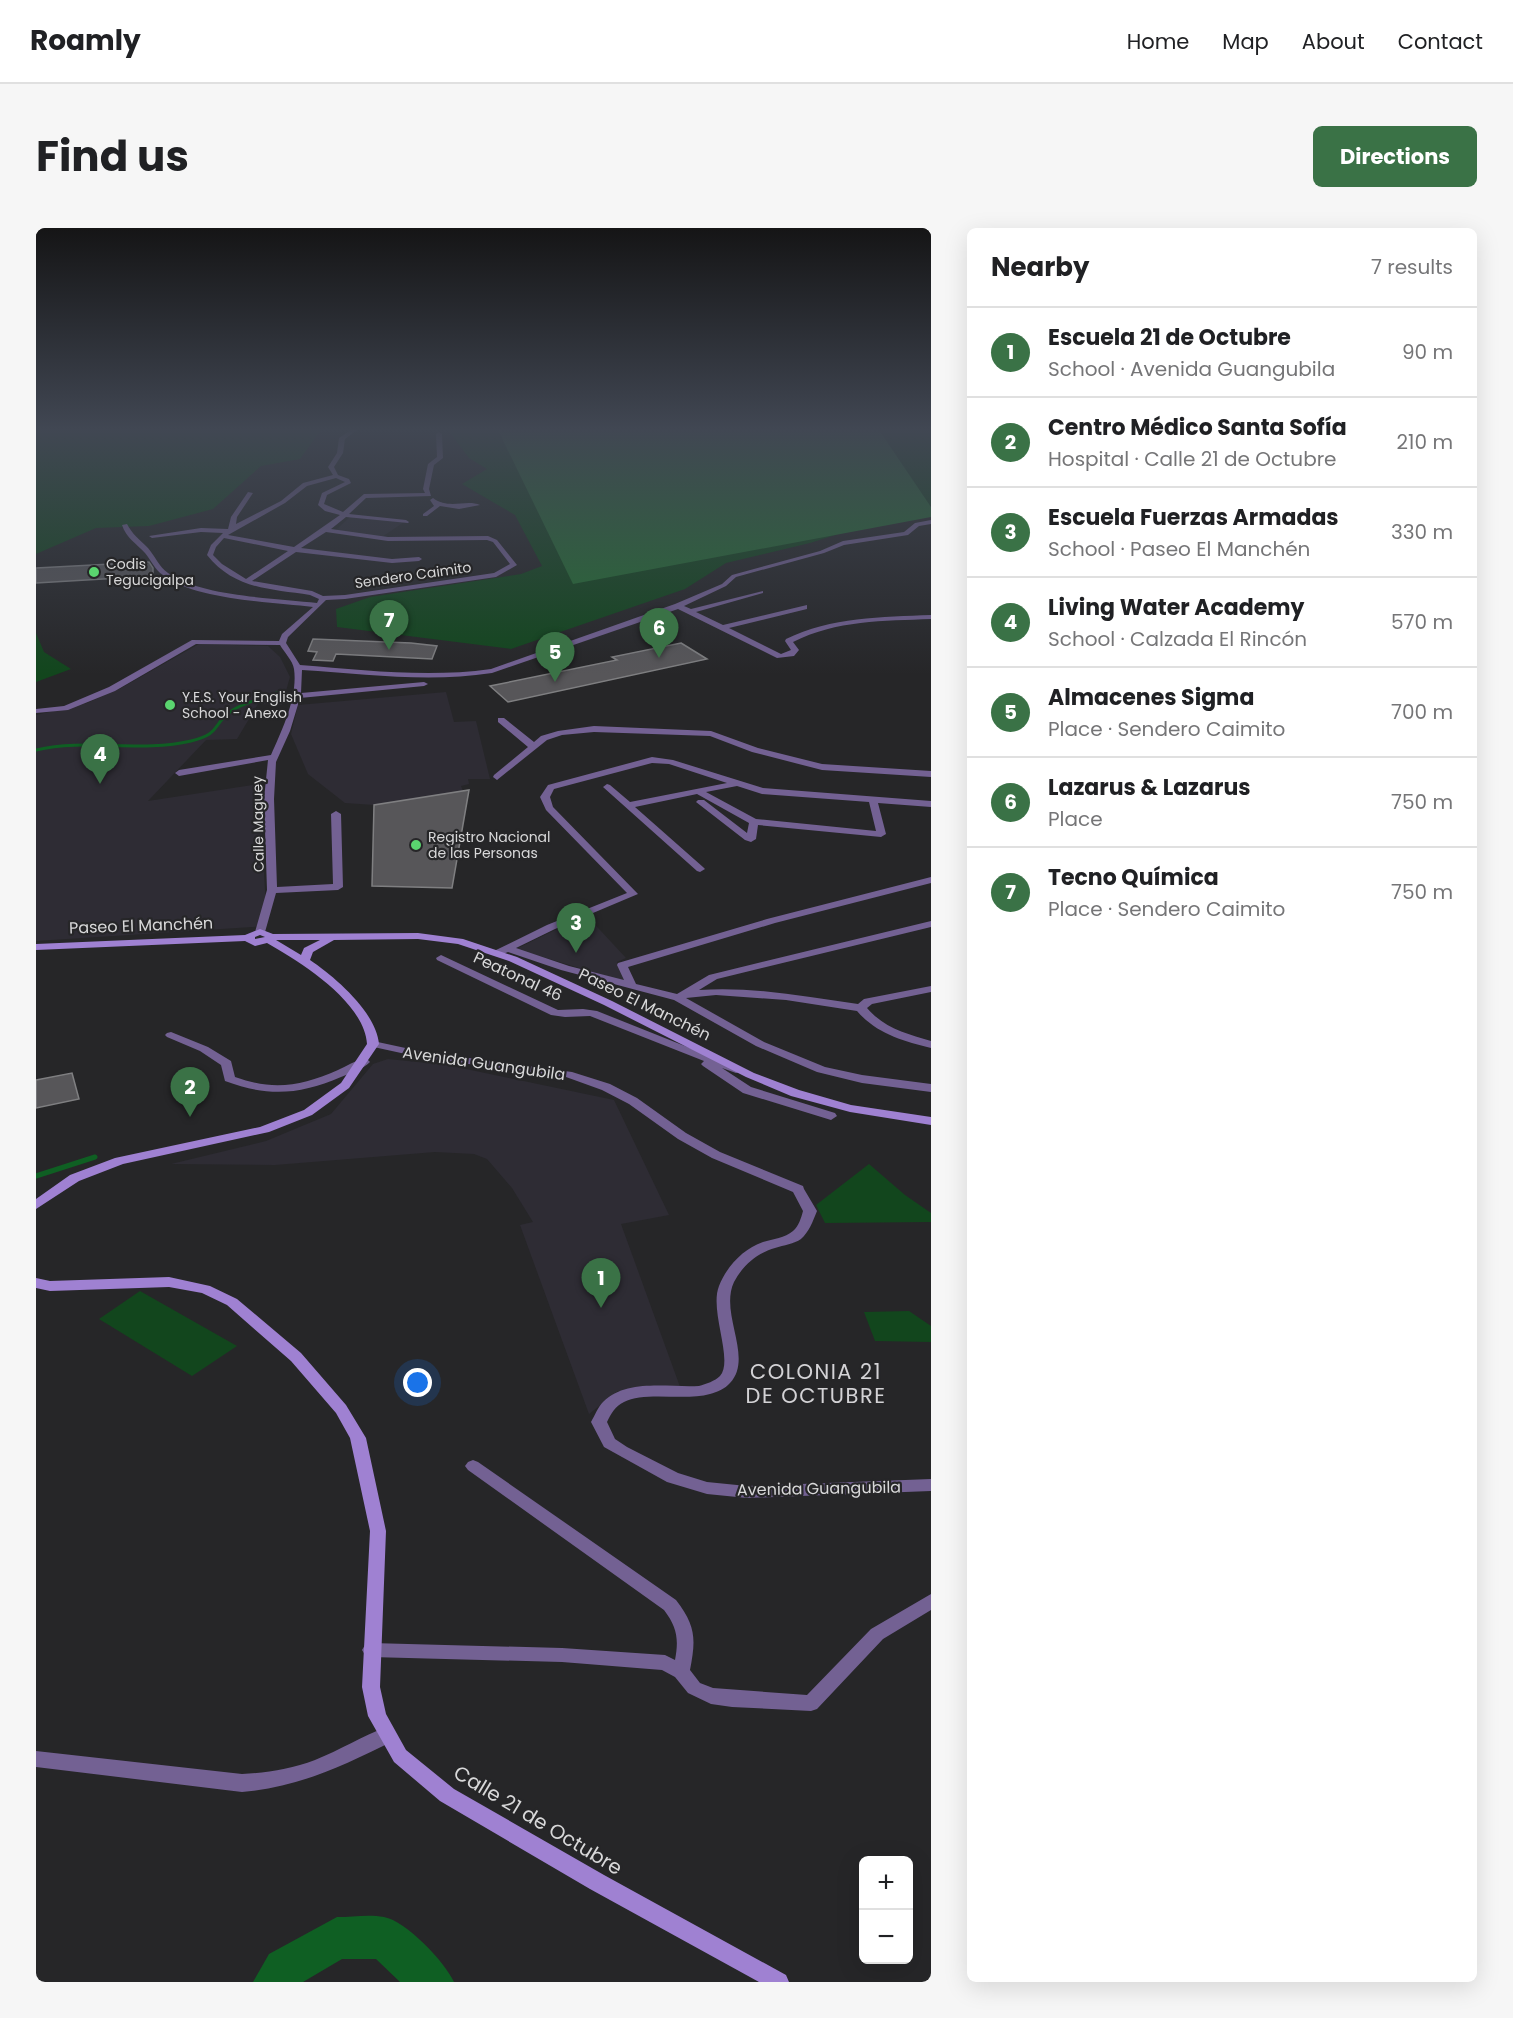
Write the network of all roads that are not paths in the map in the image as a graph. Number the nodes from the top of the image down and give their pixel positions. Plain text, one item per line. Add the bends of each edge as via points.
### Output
1 (237, 512) edge
2 (265, 512) edge
3 (339, 512) edge
4 (346, 512) edge
5 (430, 512) edge
6 (344, 514) junction
7 (425, 516) dead end
8 (406, 522) dead end
9 (931, 522) edge
10 (125, 525) dead end
11 (325, 530) junction
12 (231, 531) junction
13 (152, 536) dead end
14 (224, 536) junction
15 (296, 549) junction
16 (419, 559) dead end
17 (245, 582) junction
18 (761, 592) dead end
19 (320, 602) junction
20 (678, 606) junction
21 (804, 607) dead end
22 (689, 612) junction
23 (931, 617) edge
24 (720, 628) junction
25 (282, 643) junction
26 (298, 668) junction
27 (424, 684) dead end
28 (296, 696) junction
29 (36, 711) edge
30 (501, 720) dead end
31 (534, 747) junction
32 (273, 757) junction
33 (179, 773) dead end
34 (931, 774) edge
35 (497, 777) dead end
36 (736, 784) junction
37 (608, 787) dead end
38 (695, 793) junction
39 (873, 800) junction
40 (931, 804) edge
41 (630, 805) junction
42 (336, 814) dead end
43 (754, 822) junction
44 (700, 869) dead end
45 (931, 879) edge
46 (272, 890) junction
47 (931, 924) edge
48 (341, 936) junction
49 (266, 937) junction
50 (36, 947) edge
51 (503, 951) junction
52 (441, 958) dead end
53 (305, 960) junction
54 (632, 986) junction
55 (931, 989) edge
56 (681, 996) junction
57 (861, 1008) junction
58 (171, 1035) dead end
59 (373, 1044) junction
60 (931, 1045) edge
61 (691, 1053) junction
62 (364, 1062) junction
63 (750, 1075) junction
64 (931, 1088) edge
65 (831, 1116) dead end
66 (931, 1121) edge
67 (36, 1205) edge
68 (36, 1283) edge
69 (473, 1466) dead end
70 (931, 1485) edge
71 (931, 1601) edge
72 (371, 1650) junction
73 (681, 1672) junction
74 (387, 1735) junction
75 (36, 1759) edge
76 (779, 1982) edge

1 - 12 street
2 - 12 street
3 - 6 street
4 - 6 street
5 - 7 street
6 - 8 street
6 - 11 street
9 - 20 street via 917,524 906,534 843,543 734,576 724,585
10 - 19 street via 126,532 162,572 178,581 233,594
11 - 15 street
11 - 19 street, Sendero Caimito via 388,539 484,538 495,541 513,567 496,575
12 - 13 street
12 - 14 street
14 - 15 street
14 - 17 street via 213,545 210,555 221,569
15 - 16 street via 392,561
15 - 17 street
17 - 19 street via 312,593
18 - 22 street
19 - 25 street
20 - 22 street
20 - 26 street via 515,664 468,676
21 - 24 street
22 - 24 street
23 - 24 street via 886,617 798,636 789,641 795,650 780,656
25 - 26 street
25 - 29 street via 195,642 91,698 65,708
26 - 28 street, Calle Maguey
27 - 28 street
28 - 32 street, Calle Maguey
30 - 31 street
31 - 34 street via 544,738 561,733 594,729 670,730 711,734 822,767
31 - 35 street
32 - 33 street
32 - 46 street, Calle Maguey via 269,799
36 - 38 street
36 - 39 street via 787,795
36 - 51 street via 681,765 652,760 551,787 545,796 549,808 633,894
37 - 41 street
38 - 41 street
38 - 43 street
38 - 43 street via 751,839
39 - 40 street
39 - 43 street via 881,834
41 - 44 street
42 - 46 street via 338,887
45 - 54 street via 622,965
46 - 49 street, Calle Maguey
47 - 56 street via 713,977
48 - 49 street, Paseo El Manchén
48 - 51 street, Paseo El Manchén via 418,936
48 - 53 street via 315,944
49 - 50 street, Paseo El Manchén via 255,943 248,938
49 - 53 street
51 - 54 street
51 - 63 street, Paseo El Manchén
52 - 61 street, Peatonal 46 via 555,1013 567,1015 585,1010
53 - 59 street via 344,992 370,1029
54 - 56 street
55 - 57 street via 868,1001
56 - 57 street via 716,992 786,996
56 - 64 street via 760,1044 821,1070
57 - 60 street via 892,1033
58 - 62 street via 227,1063 229,1079 248,1088 315,1086
59 - 62 street
59 - 70 street, Avenida Guangubila via 424,1055 568,1074 633,1101 682,1137 716,1155 798,1189 810,1211 805,1226 790,1241 758,1249 737,1265 723,1295 725,1329 732,1355 727,1377 703,1390 639,1392 617,1398 603,1410 599,1422 609,1443 673,1478 707,1488 747,1492
61 - 63 street, Peatonal 46
61 - 65 street via 747,1090
62 - 67 street via 328,1100 277,1126 135,1156 72,1180
63 - 66 street, Paseo El Manchén via 850,1108
68 - 72 street, Calle 21 de Octubre via 50,1286 169,1282 205,1289 232,1302 296,1357 340,1409 358,1438 378,1531
69 - 73 street via 670,1605 688,1635
71 - 73 street via 877,1634 811,1702 711,1696 694,1688
72 - 73 street via 562,1655 665,1663
72 - 74 street, Calle 21 de Octubre via 371,1687
74 - 75 street via 311,1772 264,1782 242,1783
74 - 76 street, Calle 21 de Octubre via 400,1756 447,1795

